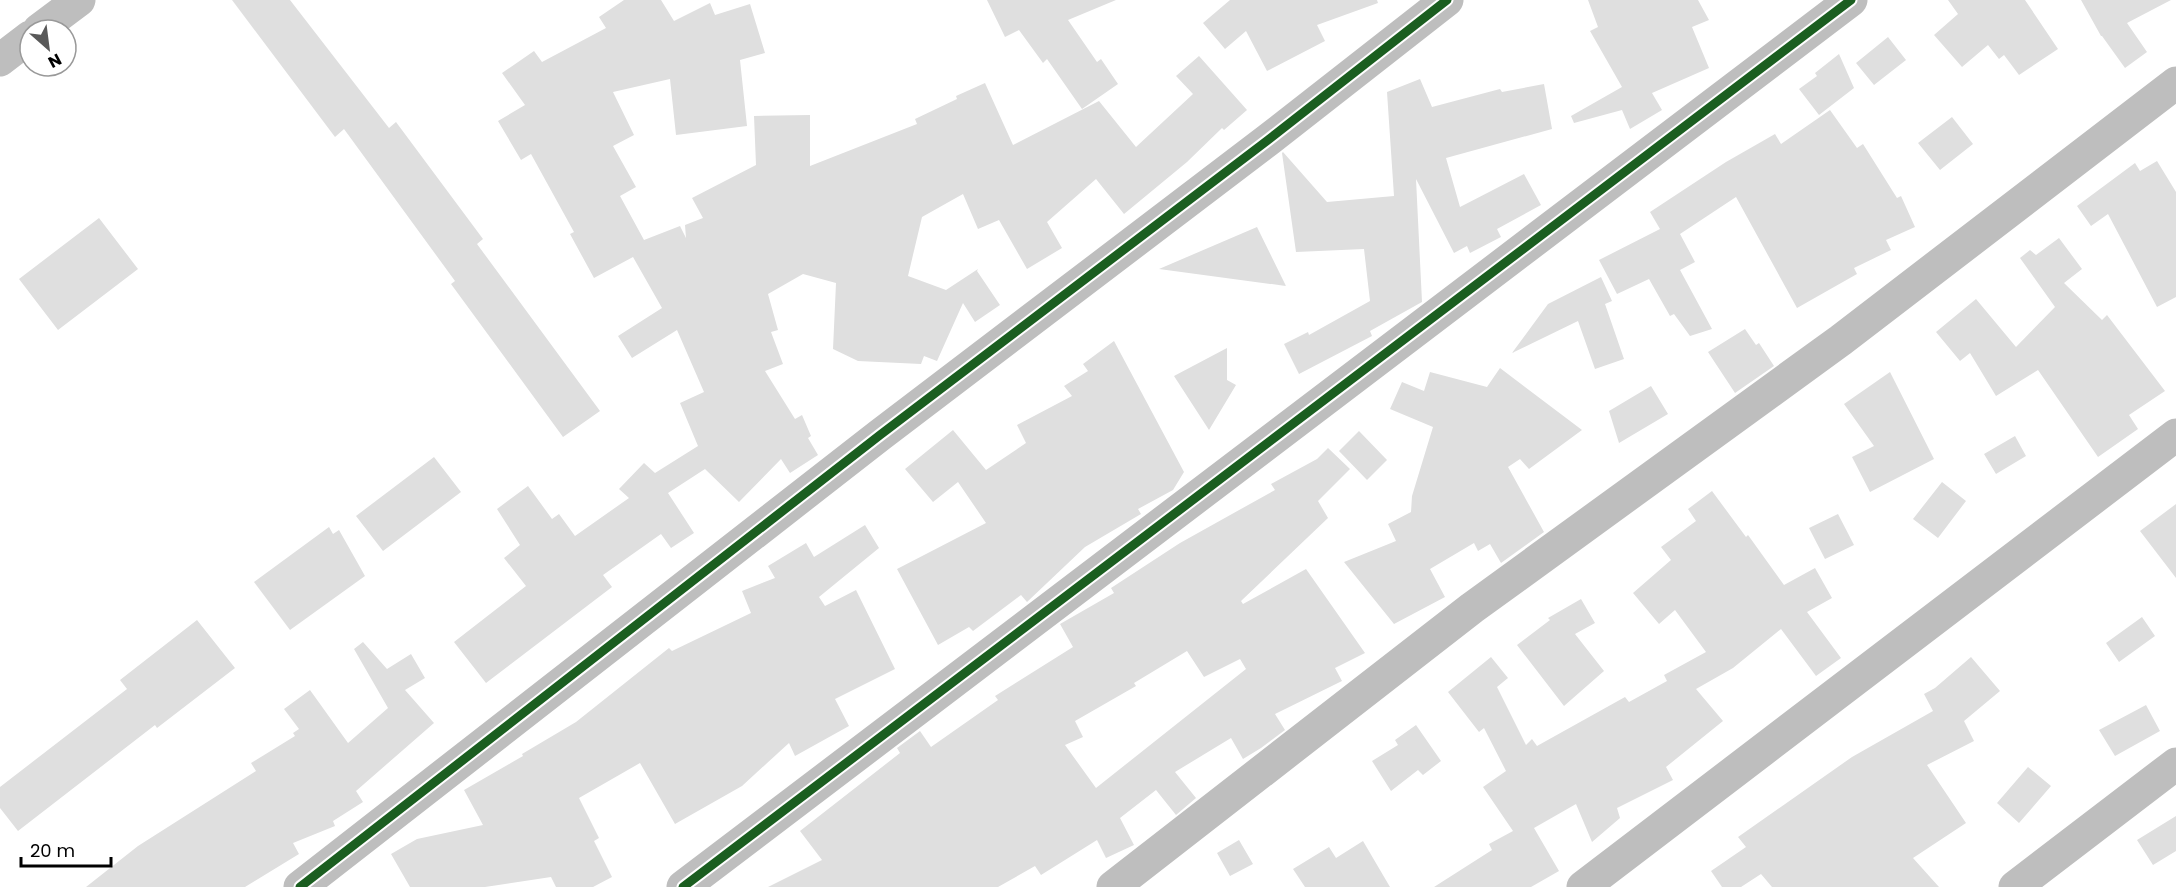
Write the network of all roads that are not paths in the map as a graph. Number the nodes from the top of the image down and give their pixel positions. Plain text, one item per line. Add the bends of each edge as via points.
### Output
1 (79, 0) edge
2 (1447, 0) edge
3 (1851, 0) edge
4 (55, 18) edge
5 (18, 46) edge
6 (0, 60) edge
7 (2176, 83) edge
8 (2176, 435) edge
9 (2176, 764) edge
10 (300, 887) edge
11 (683, 887) edge
12 (1113, 887) edge
13 (1583, 887) edge
14 (2015, 887) edge

1 - 4 street
2 - 10 street
3 - 11 street
5 - 6 street
7 - 12 street via 1841,340 1472,608
8 - 13 street
9 - 14 street

